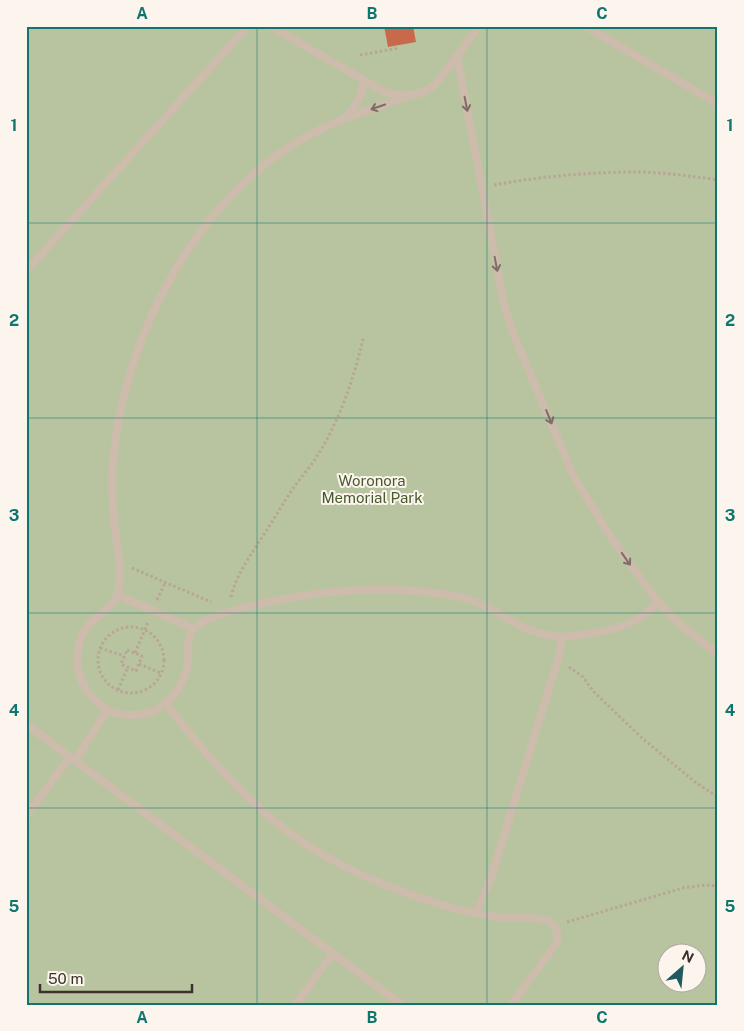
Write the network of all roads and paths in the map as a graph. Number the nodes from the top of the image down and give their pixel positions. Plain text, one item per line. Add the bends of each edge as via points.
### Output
1 (248, 26) edge
2 (270, 26) edge
3 (479, 26) edge
4 (585, 26) edge
5 (399, 48) dead end
6 (360, 55) dead end
7 (457, 56) junction
8 (365, 81) junction
9 (414, 94) junction
10 (718, 104) edge
11 (342, 118) junction
12 (718, 180) edge
13 (482, 188) junction
14 (26, 271) edge
15 (363, 339) dead end
16 (119, 562) junction
17 (118, 595) junction
18 (658, 602) junction
19 (232, 611) junction
20 (194, 629) junction
21 (145, 630) junction
22 (562, 637) junction
23 (100, 648) junction
24 (134, 653) junction
25 (718, 654) edge
26 (124, 656) junction
27 (557, 661) junction
28 (139, 664) junction
29 (128, 667) junction
30 (161, 673) junction
31 (118, 690) junction
32 (166, 704) junction
33 (107, 710) junction
34 (26, 724) edge
35 (72, 759) junction
36 (718, 796) edge
37 (26, 816) edge
38 (718, 886) edge
39 (476, 913) junction
40 (554, 926) junction
41 (332, 954) junction
42 (295, 1005) edge
43 (402, 1005) edge
44 (511, 1005) edge

1 - 14 lane
2 - 8 lane
3 - 7 lane
4 - 10 lane
5 - 6 path
7 - 9 lane via 432,87
7 -> 13 lane
8 - 9 lane via 393,95
8 - 11 lane via 357,104
9 -> 11 lane
11 - 16 lane via 302,138 236,191 193,243 154,311 125,390 115,441 112,494
12 - 13 path via 658,173 611,173 543,178
13 -> 18 lane via 508,320 565,456 610,536
15 - 19 path via 344,402 332,428 239,576 231,596
16 - 17 lane
16 - 19 path
17 - 20 lane
17 - 33 lane via 84,633 77,662 82,684
18 - 22 lane via 639,618 618,628
18 - 25 lane via 685,629
19 - 20 lane
19 - 22 lane via 330,592 386,590 441,593 484,605 530,630
20 - 32 lane via 189,640 185,674
21 - 23 path via 129,627 118,630 109,635
21 - 24 path
21 - 30 path via 161,648 164,663
22 - 27 lane
23 - 26 path
23 - 31 path via 101,673
24 - 26 path via 127,650
24 - 28 path via 142,656
26 - 29 path via 121,664
27 - 36 path via 583,678 642,738 695,782
27 - 39 lane via 491,878
28 - 29 path via 136,670
28 - 30 path
29 - 31 path
30 - 31 path via 156,682 143,690 128,693
32 - 33 lane via 141,715 122,715
32 - 39 lane via 228,777 298,839 377,882 434,903
33 - 35 lane
34 - 35 lane
35 - 37 lane
35 - 41 lane
38 - 40 path via 683,888
39 - 40 lane via 540,919
40 - 44 lane via 558,937 556,944
41 - 42 lane
41 - 43 lane

